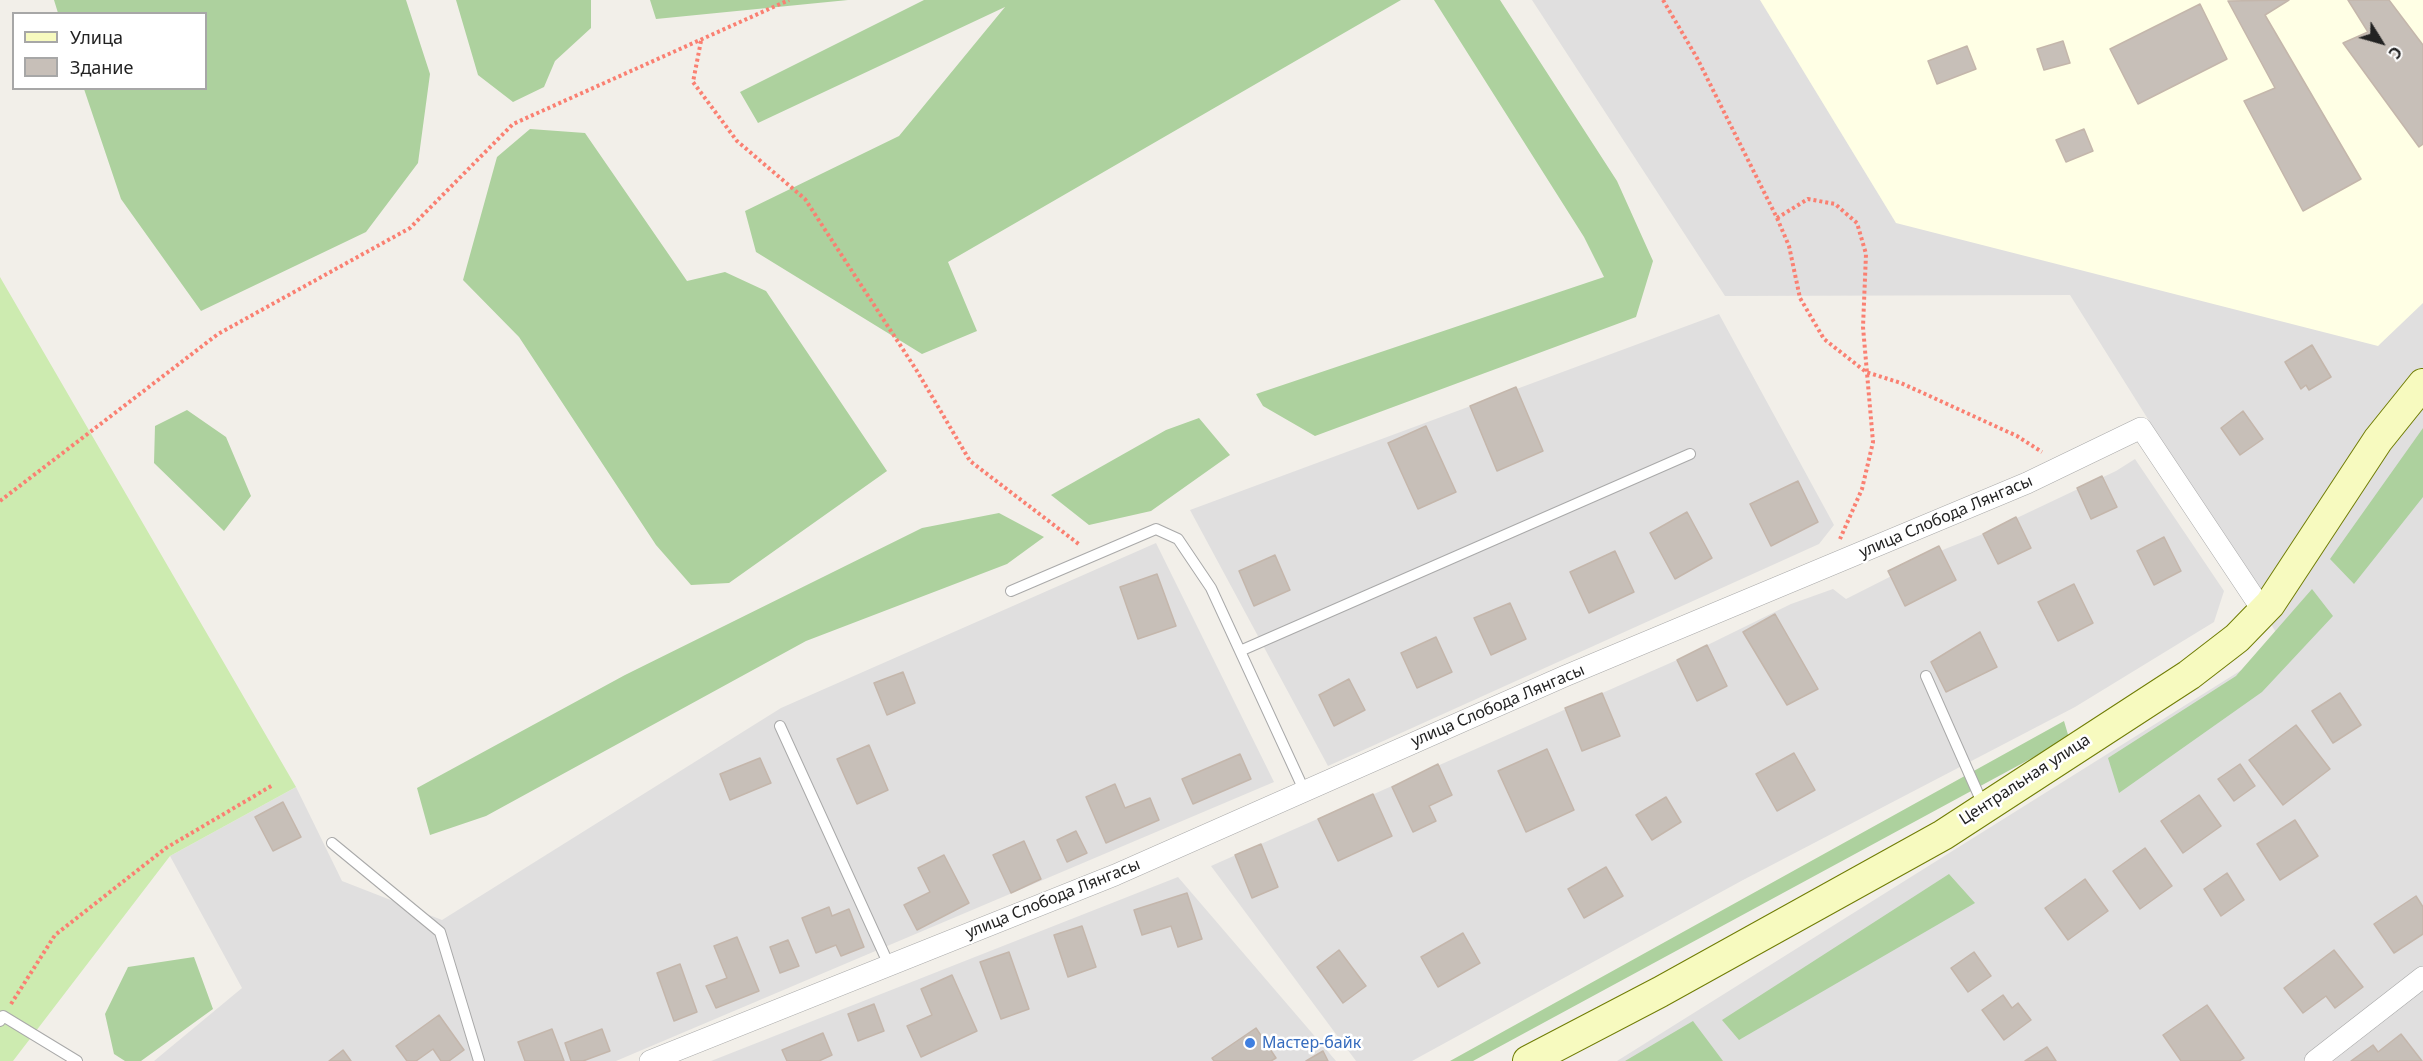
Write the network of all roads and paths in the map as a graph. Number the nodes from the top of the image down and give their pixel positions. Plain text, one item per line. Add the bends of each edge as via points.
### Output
1 (789, 0) edge
2 (1663, 0) edge
3 (701, 41) junction
4 (1778, 218) junction
5 (1866, 372) junction
6 (2423, 384) edge
7 (1690, 454) dead end
8 (2063, 466) junction
9 (0, 501) edge
10 (1094, 556) junction
11 (1820, 570) junction
12 (1011, 591) dead end
13 (2263, 611) junction
14 (1240, 651) junction
15 (1926, 676) dead end
16 (780, 726) dead end
17 (273, 785) dead end
18 (1304, 790) junction
19 (1984, 807) junction
20 (332, 843) dead end
21 (889, 965) junction
22 (2423, 977) edge
23 (2, 1018) edge
24 (77, 1061) edge
25 (479, 1061) edge
26 (650, 1061) edge
27 (1528, 1061) edge
28 (2315, 1061) edge

1 - 3 path
2 - 4 path via 1697,58
3 - 9 path via 513,124 410,228 218,334
3 - 10 path via 693,82 737,141 805,199 917,371 970,461
4 - 5 path via 1789,246 1800,298 1824,339
4 - 5 path via 1808,199 1835,204 1857,223 1866,254
5 - 8 path via 1901,383 2017,436
5 - 11 path via 1873,442 1862,489 1844,534
6 - 13 street, Центральная улица via 2379,440
7 - 14 lane
8 - 11 street, улица Слобода Лянгасы
8 - 13 street, улица Слобода Лянгасы via 2141,429
10 - 12 lane
10 - 14 lane via 1156,529 1178,539 1211,588
11 - 18 street, улица Слобода Лянгасы
13 - 19 street, Центральная улица via 2237,638 2189,675
14 - 18 lane
15 - 19 lane
16 - 21 lane
17 - 23 path via 166,848 56,934
18 - 21 street, улица Слобода Лянгасы via 1115,875
19 - 27 street, Центральная улица via 1943,835
20 - 25 lane via 440,932
21 - 26 street, улица Слобода Лянгасы
22 - 28 street
23 - 24 lane

